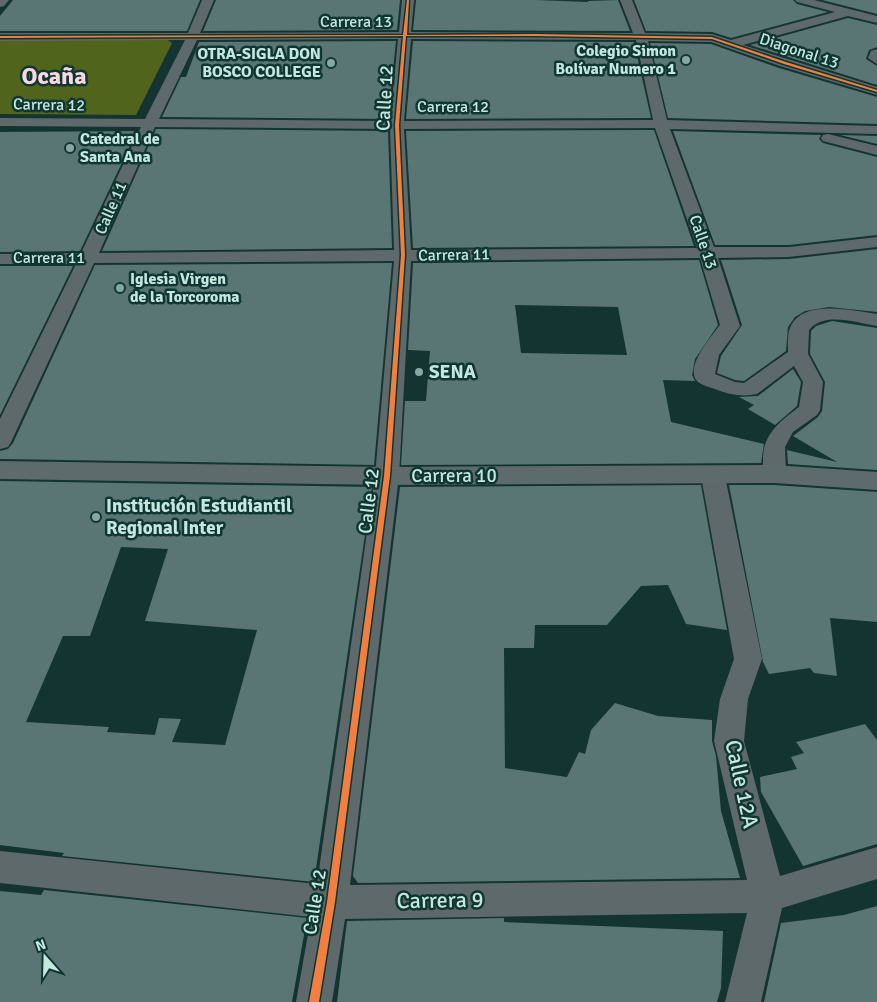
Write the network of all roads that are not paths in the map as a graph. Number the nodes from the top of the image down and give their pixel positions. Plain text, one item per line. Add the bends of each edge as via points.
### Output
1 (3, 0) edge
2 (208, 0) edge
3 (408, 0) edge
4 (626, 0) edge
5 (801, 0) edge
6 (830, 3) edge
7 (0, 4) edge
8 (850, 12) junction
9 (877, 20) edge
10 (404, 35) junction
11 (194, 36) junction
12 (0, 37) edge
13 (641, 37) junction
14 (712, 38) joint
15 (732, 44) junction
16 (877, 53) edge
17 (877, 60) edge
18 (877, 91) edge
19 (0, 122) edge
20 (150, 124) junction
21 (661, 124) junction
22 (397, 125) junction
23 (805, 128) junction
24 (877, 130) edge
25 (877, 151) edge
26 (877, 242) edge
27 (707, 252) junction
28 (403, 255) junction
29 (89, 258) junction
30 (0, 259) edge
31 (877, 320) edge
32 (798, 354) junction
33 (0, 442) edge
34 (0, 470) edge
35 (774, 474) junction
36 (388, 476) junction
37 (714, 476) junction
38 (877, 482) edge
39 (877, 863) edge
40 (0, 867) edge
41 (768, 896) junction
42 (331, 902) junction
43 (314, 1002) edge
44 (743, 1002) edge

1 - 7 street
2 - 11 street, Calle 11
3 - 10 street, Calle 12
4 - 13 street, Calle 13
5 - 6 street
6 - 8 street
8 - 9 street
8 - 15 street
10 - 11 street, Carrera 13
10 - 13 street, Carrera 13
10 - 22 street, Calle 12
11 - 12 street, Carrera 13
11 - 20 street, Calle 11
13 - 14 street, Carrera 13
13 - 21 street, Calle 13
14 - 15 street, Diagonal 13
15 - 18 street, Diagonal 13
16 - 17 street via 874,58
19 - 20 street, Carrera 12
20 - 22 street, Carrera 12
20 - 29 street, Calle 11
21 - 22 street, Carrera 12
21 - 23 street, Carrera 12
21 - 27 street, Calle 13
22 - 28 street, Calle 12
23 - 24 street, Carrera 12
23 - 25 street via 828,138
26 - 27 street, Carrera 11 via 788,252
27 - 28 street, Carrera 11
27 - 32 street, Calle 13 via 730,326 704,364 705,377 728,387 750,389
28 - 29 street, Carrera 11
28 - 36 street, Calle 12
29 - 30 street, Carrera 11
29 - 33 street, Calle 11
31 - 32 street via 839,314 818,315 799,329
32 - 35 street via 813,382 809,410 785,428 774,447
34 - 36 street, Carrera 10
35 - 37 street, Carrera 10
35 - 38 street, Carrera 10
36 - 37 street, Carrera 10
36 - 42 street, Calle 12
37 - 41 street, Calle 12A via 748,659 734,700 729,741
39 - 41 street, Carrera 9
40 - 42 street, Carrera 9
41 - 42 street, Carrera 9
41 - 44 street, Calle 12A
42 - 43 street, Calle 12

